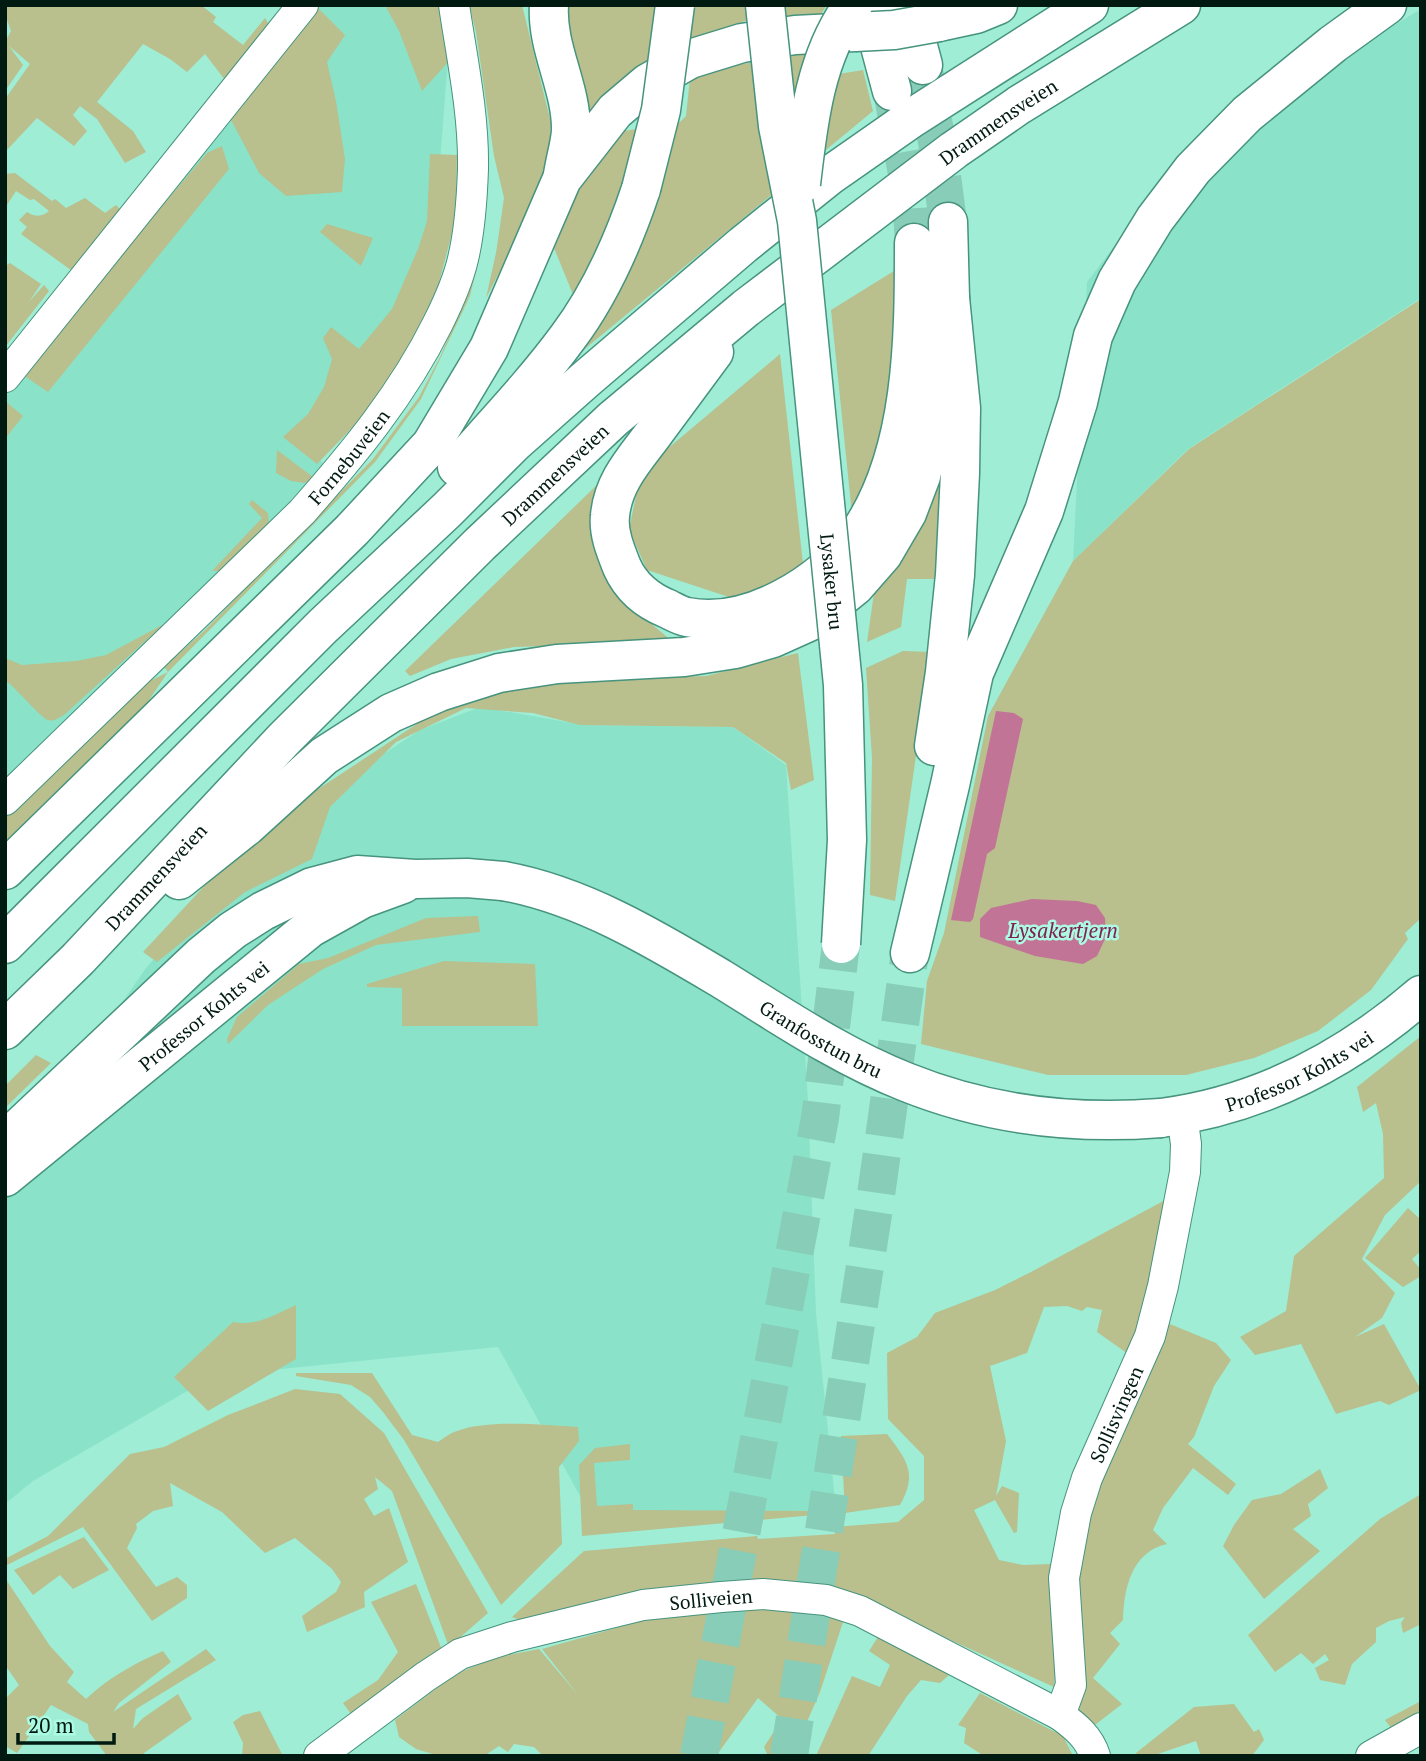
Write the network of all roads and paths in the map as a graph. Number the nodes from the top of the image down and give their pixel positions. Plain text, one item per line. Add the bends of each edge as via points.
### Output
1 (303, 5) edge
2 (454, 5) edge
3 (549, 5) edge
4 (675, 5) edge
5 (765, 5) edge
6 (998, 5) edge
7 (1089, 5) edge
8 (1181, 5) edge
9 (1387, 5) edge
10 (859, 14) edge
11 (923, 14) edge
12 (923, 65) tunnel mouth
13 (892, 91) tunnel mouth
14 (562, 179) junction
15 (797, 221) junction
16 (948, 222) tunnel mouth
17 (914, 243) tunnel mouth
18 (950, 298) junction
19 (746, 308) junction
20 (5, 377) edge
21 (323, 626) junction
22 (5, 800) edge
23 (5, 870) edge
24 (415, 879) junction
25 (503, 881) joint
26 (5, 944) edge
27 (841, 944) tunnel mouth
28 (78, 959) junction
29 (1421, 995) edge
30 (5, 1030) edge
31 (1172, 1116) junction
32 (5, 1142) edge
33 (5, 1177) edge
34 (1060, 1715) junction
35 (1421, 1728) edge
36 (319, 1756) edge
37 (1096, 1756) edge
38 (1371, 1756) edge

1 - 20 street
2 - 22 street, Fornebuveien via 470,113 470,213 463,259 449,301 422,356 385,413 302,512
3 - 14 main road via 548,20 571,131
4 - 21 main road, bridge via 661,110 641,189 600,285 536,379
5 - 15 main road, bridge via 778,126
6 - 11 main road via 976,13
7 - 21 main road via 912,118 743,245 514,443
8 - 19 main road, Drammensveien via 954,150
9 - 18 main road via 1247,114 1193,169 1116,281 1093,336 1044,511 974,673 910,953 955,575 961,408
10 - 11 main road, bridge via 894,30
10 - 13 main road
10 - 14 main road via 796,35 742,43 690,59 648,83 615,111
10 - 15 main road, bridge via 831,46 820,74 807,128
11 - 12 main road
14 - 23 main road via 489,348 432,445 352,530
15 - 27 main road, Lysaker bru, bridge via 843,685 848,840
16 - 18 main road
17 - 19 main road via 914,316 894,460 857,536 835,561 796,592 760,609 723,618 687,617 654,603 628,580 609,518 616,488 631,460
18 - 28 main road via 933,424 907,513 883,554 855,586 813,620 734,649 499,673 391,713 324,756 247,826
19 - 28 main road, Drammensveien via 613,419 480,544 284,739
21 - 26 main road
24 - 25 main road, Professor Kohts vei
24 - 32 main road, Professor Kohts vei via 357,874 312,887 263,911 201,956
24 - 33 main road, Professor Kohts vei via 362,899 310,928
25 - 31 main road, Granfosstun bru, bridge via 528,885 635,929 837,1048 906,1082 1041,1118 1090,1121
28 - 30 main road, Drammensveien
29 - 31 main road, Professor Kohts vei via 1339,1057 1301,1077 1227,1105
31 - 34 street, Sollisvingen via 1186,1144 1185,1171 1153,1324 1076,1513 1064,1578 1071,1685
34 - 36 street, Solliveien via 860,1611 826,1600 753,1595 643,1605 460,1654
34 - 37 street, Solliveien via 1077,1727
35 - 38 street

